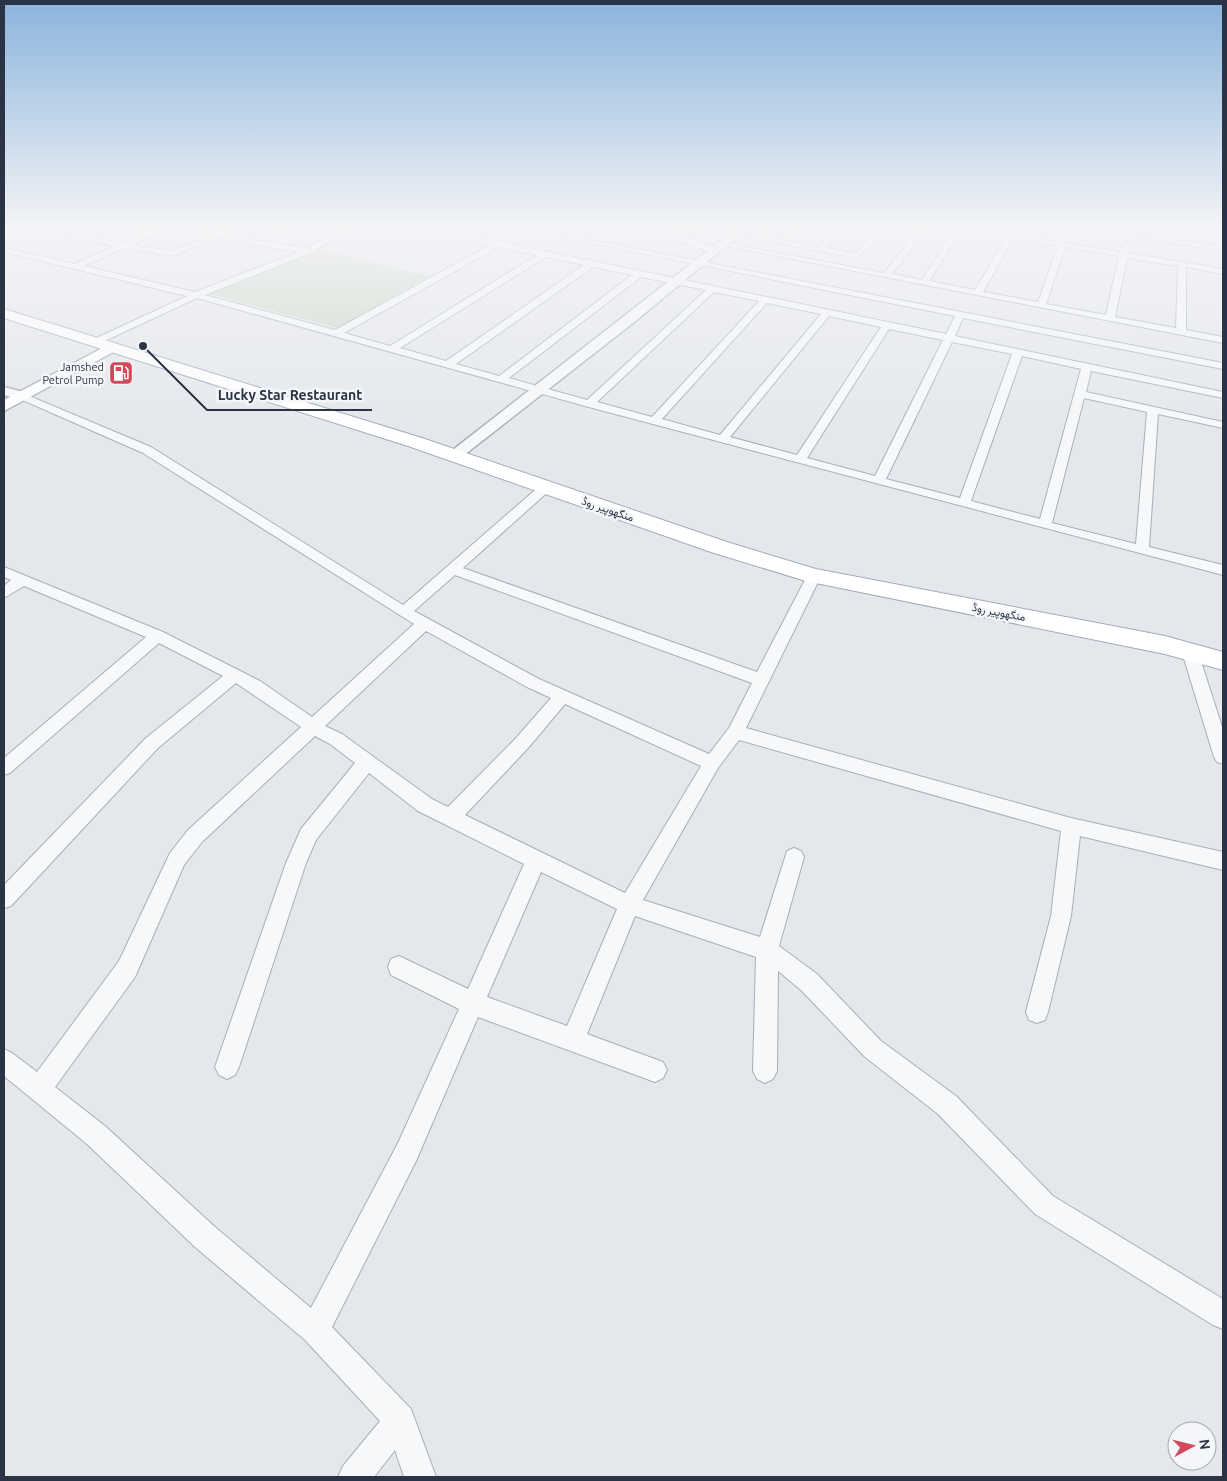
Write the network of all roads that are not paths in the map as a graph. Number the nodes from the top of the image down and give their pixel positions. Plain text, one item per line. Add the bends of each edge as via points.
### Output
1 (194, 296) edge
2 (200, 296) edge
3 (403, 296) edge
4 (477, 296) edge
5 (546, 296) edge
6 (610, 296) edge
7 (657, 296) edge
8 (704, 296) edge
9 (746, 296) edge
10 (875, 296) edge
11 (989, 296) edge
12 (1045, 296) edge
13 (1115, 296) edge
14 (1182, 296) edge
15 (765, 300) junction
16 (1042, 306) junction
17 (4, 313) edge
18 (827, 313) junction
19 (961, 313) junction
20 (1110, 319) junction
21 (887, 325) junction
22 (1181, 332) junction
23 (337, 333) junction
24 (948, 338) junction
25 (1223, 340) edge
26 (103, 344) junction
27 (392, 349) junction
28 (1018, 353) junction
29 (448, 365) junction
30 (1223, 366) edge
31 (1087, 367) junction
32 (500, 380) junction
33 (539, 390) junction
34 (4, 391) edge
35 (1079, 394) junction
36 (1223, 395) edge
37 (22, 396) junction
38 (589, 404) junction
39 (4, 406) edge
40 (1153, 410) junction
41 (654, 421) junction
42 (1223, 425) edge
43 (723, 439) junction
44 (454, 456) junction
45 (800, 460) junction
46 (880, 481) junction
47 (546, 487) junction
48 (964, 504) junction
49 (1045, 525) junction
50 (1142, 550) junction
51 (452, 569) junction
52 (1223, 570) edge
53 (4, 572) edge
54 (814, 576) junction
55 (23, 579) junction
56 (4, 593) edge
57 (404, 612) junction
58 (424, 623) junction
59 (158, 636) junction
60 (1190, 652) junction
61 (1223, 661) edge
62 (235, 675) junction
63 (762, 680) junction
64 (563, 694) junction
65 (313, 727) junction
66 (735, 732) junction
67 (1223, 757) edge
68 (367, 762) junction
69 (712, 763) junction
70 (4, 768) edge
71 (450, 818) junction
72 (1071, 826) junction
73 (794, 857) dead end
74 (536, 860) junction
75 (1223, 861) edge
76 (4, 899) edge
77 (629, 905) junction
78 (767, 950) junction
79 (399, 967) dead end
80 (471, 1003) junction
81 (1037, 1012) dead end
82 (573, 1040) junction
83 (4, 1061) edge
84 (227, 1067) dead end
85 (655, 1070) dead end
86 (765, 1071) dead end
87 (38, 1090) junction
88 (1223, 1315) edge
89 (314, 1330) junction
90 (400, 1420) junction
91 (354, 1477) edge
92 (420, 1477) edge

1 - 26 street
2 - 23 street
3 - 23 street
4 - 27 street
5 - 29 street
6 - 32 street
7 - 33 street
8 - 38 street
9 - 15 street
10 - 19 street
11 - 16 street
12 - 16 street
13 - 20 street
14 - 22 street
15 - 18 street
15 - 41 street
16 - 20 street
17 - 26 main road, منگھوپیر روڈ
18 - 21 street
18 - 43 street
19 - 24 street
19 - 30 street
20 - 22 street
21 - 24 street
21 - 45 street
22 - 25 street
23 - 27 street
24 - 28 street
24 - 46 street
26 - 37 main road
26 - 44 main road, منگھوپیر روڈ
27 - 29 street
28 - 31 street
28 - 48 street
29 - 32 street
31 - 35 street
31 - 36 street
32 - 33 street
33 - 38 street
33 - 44 street
34 - 37 street
35 - 40 street
35 - 49 street
37 - 39 main road
37 - 57 street via 147,450
38 - 41 street
40 - 42 street
40 - 50 street
41 - 43 street
43 - 45 street
44 - 47 main road, منگھوپیر روڈ
45 - 46 street
46 - 48 street
47 - 51 street
47 - 54 main road, منگھوپیر روڈ
48 - 49 street
49 - 50 street
50 - 52 street
51 - 57 street
51 - 63 street
53 - 55 street
54 - 60 main road, منگھوپیر روڈ
54 - 63 street
55 - 56 street
55 - 59 street
57 - 58 street
58 - 64 street via 534,683
58 - 65 street
59 - 62 street
59 - 70 street
60 - 61 main road, منگھوپیر روڈ
60 - 67 street
62 - 65 street
62 - 76 street via 152,743
63 - 66 street
64 - 69 street
64 - 71 street via 523,742
65 - 68 street
65 - 87 street via 195,836 177,859 127,969
66 - 69 street
66 - 72 street
68 - 71 street via 425,805
68 - 84 street via 308,835
69 - 77 street
71 - 74 street
72 - 75 street
72 - 81 street via 1061,916
73 - 78 street
74 - 77 street
74 - 80 street
77 - 78 street
77 - 82 street
78 - 86 street
78 - 88 street via 809,982 873,1048 947,1105 1044,1205
79 - 80 street
80 - 82 street
80 - 89 street via 407,1152
82 - 85 street
83 - 87 street
87 - 89 street via 96,1135 205,1237
89 - 90 street
90 - 91 street
90 - 92 street

